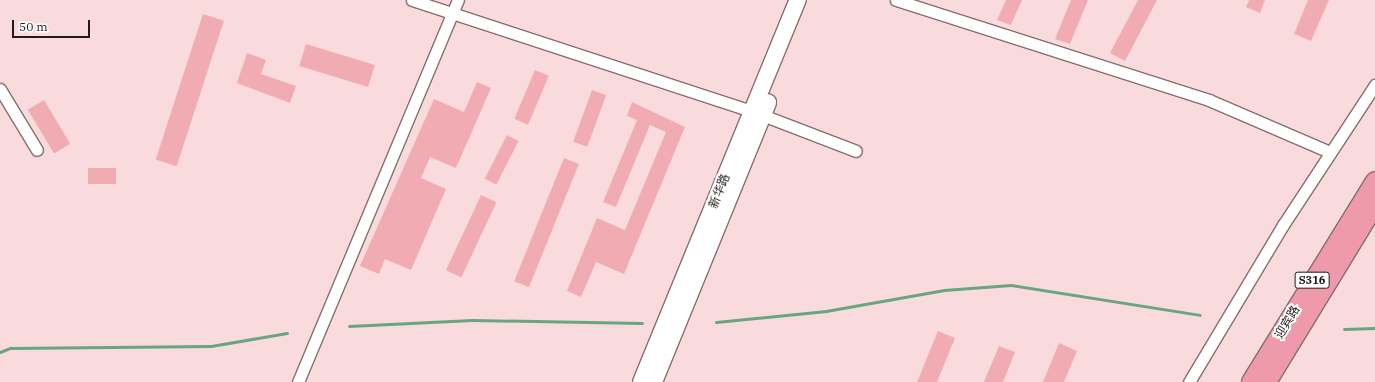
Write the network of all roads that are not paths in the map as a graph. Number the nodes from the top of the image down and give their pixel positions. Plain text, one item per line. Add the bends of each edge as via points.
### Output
1 (412, 0) edge
2 (458, 0) edge
3 (798, 0) edge
4 (809, 0) edge
5 (896, 0) edge
6 (452, 13) junction
7 (1375, 85) edge
8 (0, 88) edge
9 (758, 113) junction
10 (36, 150) dead end
11 (856, 151) dead end
12 (1330, 152) junction
13 (1375, 181) edge
14 (1375, 205) edge
15 (298, 382) edge
16 (641, 382) edge
17 (654, 382) edge
18 (1189, 382) edge
19 (1252, 382) edge
20 (1268, 382) edge

1 - 6 street
2 - 6 street
3 - 9 main road, 新华路
4 - 9 main road, 新华路
5 - 12 street via 1209,100
6 - 9 street
6 - 15 street
7 - 12 street
8 - 10 street
9 - 11 street
9 - 16 main road, 新华路
9 - 17 main road, 新华路
12 - 18 street
13 - 19 main road, 迎宾路 / S316
14 - 20 main road, 迎宾路 / S316

